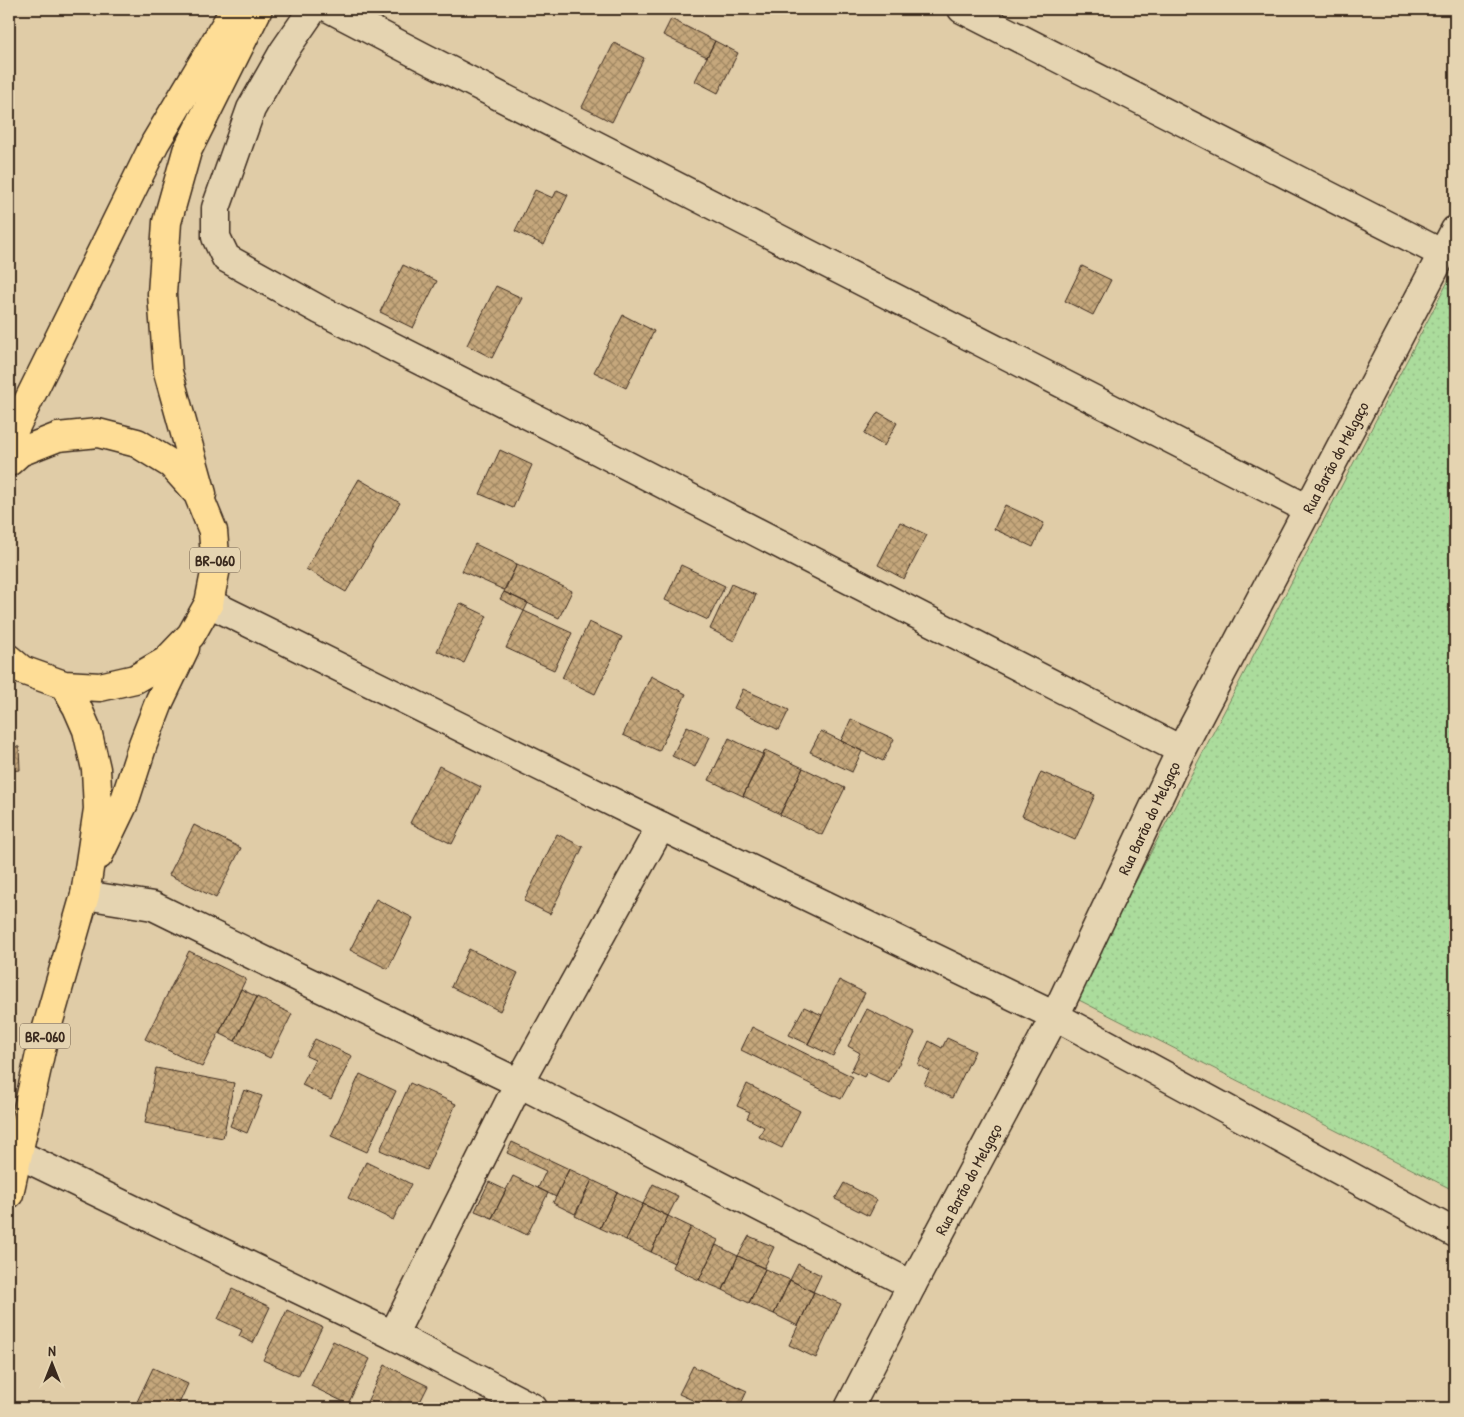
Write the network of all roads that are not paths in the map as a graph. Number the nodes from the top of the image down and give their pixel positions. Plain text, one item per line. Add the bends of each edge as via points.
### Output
1 (235, 9) edge
2 (258, 9) edge
3 (313, 9) edge
4 (331, 9) edge
5 (962, 9) edge
6 (1455, 230) edge
7 (1443, 254) junction
8 (9, 440) edge
9 (9, 462) edge
10 (1308, 509) junction
11 (213, 531) junction
12 (208, 604) junction
13 (192, 635) junction
14 (13, 666) edge
15 (64, 685) junction
16 (1181, 750) junction
17 (661, 826) junction
18 (86, 887) junction
19 (1055, 1016) junction
20 (519, 1083) junction
21 (18, 1154) junction
22 (9, 1194) edge
23 (1455, 1233) edge
24 (912, 1285) junction
25 (393, 1335) junction
26 (532, 1408) edge
27 (849, 1408) edge

1 - 8 main road via 155,143
2 - 11 main road, BR-060 via 187,150 167,222 162,294 168,372
3 - 16 street via 284,51 251,109 216,208 216,237 226,258 320,310
4 - 10 street
5 - 7 street
6 - 7 street, Rua Barão do Melgaço
7 - 10 street, Rua Barão do Melgaço
9 - 11 main road, BR-060 via 20,452 58,437 98,433 137,442 171,464 198,494
10 - 16 street, Rua Barão do Melgaço
11 - 12 main road, BR-060 via 216,568
12 - 13 main road, BR-060
12 - 17 street
13 - 15 main road, BR-060 via 166,661 135,679 100,687
13 - 18 main road, BR-060 via 160,700 124,804
14 - 15 main road, BR-060
15 - 18 main road, BR-060 via 87,730 96,769 98,809
16 - 19 street, Rua Barão do Melgaço
17 - 19 street
17 - 20 street
18 - 20 street via 153,906
18 - 21 main road, BR-060 via 42,1045
19 - 23 street
19 - 24 street, Rua Barão do Melgaço
20 - 24 street
20 - 25 street
21 - 22 main road, BR-060
21 - 25 street
24 - 27 street, Rua Barão do Melgaço
25 - 26 street

